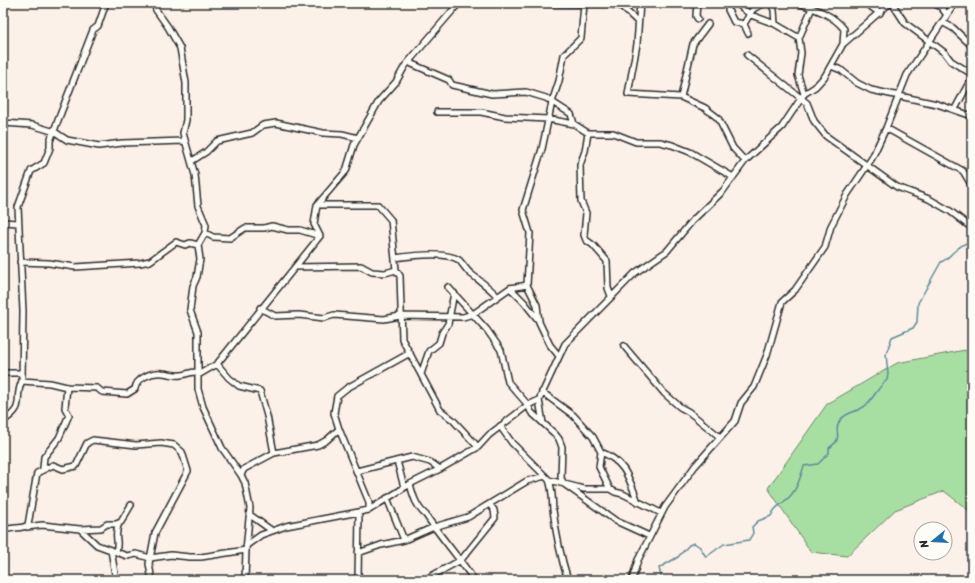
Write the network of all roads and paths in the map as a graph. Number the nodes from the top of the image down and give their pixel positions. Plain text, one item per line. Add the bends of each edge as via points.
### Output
1 (106, 3) edge
2 (154, 3) edge
3 (459, 3) edge
4 (527, 3) edge
5 (640, 3) edge
6 (697, 3) edge
7 (729, 3) edge
8 (736, 3) edge
9 (765, 3) edge
10 (771, 3) edge
11 (798, 3) edge
12 (865, 3) edge
13 (891, 3) edge
14 (933, 3) edge
15 (955, 3) edge
16 (584, 4) edge
17 (812, 8) junction
18 (880, 14) junction
19 (751, 15) junction
20 (947, 15) junction
21 (698, 19) dead end
22 (638, 22) junction
23 (942, 22) junction
24 (708, 24) dead end
25 (744, 24) junction
26 (775, 24) junction
27 (748, 33) dead end
28 (799, 38) junction
29 (928, 42) junction
30 (844, 44) junction
31 (972, 46) edge
32 (747, 55) dead end
33 (410, 62) junction
34 (831, 66) junction
35 (972, 76) edge
36 (803, 96) junction
37 (681, 97) junction
38 (898, 97) junction
39 (552, 102) junction
40 (955, 109) junction
41 (437, 112) dead end
42 (972, 116) edge
43 (548, 120) junction
44 (3, 123) edge
45 (574, 124) junction
46 (886, 128) junction
47 (55, 132) junction
48 (588, 133) junction
49 (358, 138) junction
50 (185, 141) junction
51 (192, 161) junction
52 (745, 161) junction
53 (866, 165) junction
54 (733, 177) junction
55 (972, 186) edge
56 (318, 205) junction
57 (3, 222) edge
58 (18, 223) junction
59 (968, 225) dead end
60 (205, 233) junction
61 (320, 236) junction
62 (198, 244) junction
63 (395, 258) junction
64 (20, 262) junction
65 (295, 267) junction
66 (396, 270) junction
67 (527, 284) junction
68 (448, 287) dead end
69 (510, 288) junction
70 (454, 293) junction
71 (496, 296) junction
72 (611, 296) junction
73 (260, 308) junction
74 (473, 314) junction
75 (400, 316) junction
76 (450, 317) junction
77 (539, 322) junction
78 (624, 346) dead end
79 (410, 353) junction
80 (559, 356) junction
81 (217, 364) junction
82 (3, 373) edge
83 (22, 373) junction
84 (198, 374) junction
85 (421, 374) junction
86 (22, 381) junction
87 (67, 387) junction
88 (542, 392) junction
89 (539, 400) junction
90 (528, 405) junction
91 (3, 421) edge
92 (543, 423) junction
93 (500, 426) junction
94 (338, 429) junction
95 (720, 437) junction
96 (478, 447) junction
97 (601, 452) junction
98 (274, 453) junction
99 (398, 461) junction
100 (44, 468) junction
101 (440, 469) junction
102 (357, 472) junction
103 (242, 475) junction
104 (547, 478) junction
105 (410, 484) junction
106 (564, 484) junction
107 (404, 487) junction
108 (610, 489) junction
109 (387, 498) junction
110 (638, 502) junction
111 (131, 505) dead end
112 (490, 505) junction
113 (369, 510) junction
114 (359, 512) junction
115 (661, 513) junction
116 (250, 515) junction
117 (119, 523) junction
118 (27, 527) junction
119 (434, 527) junction
120 (80, 529) junction
121 (271, 530) junction
122 (3, 531) edge
123 (649, 536) junction
124 (404, 540) junction
125 (246, 547) junction
126 (113, 551) junction
127 (358, 553) junction
128 (150, 558) junction
129 (461, 560) junction
130 (116, 580) edge
131 (152, 580) edge
132 (245, 580) edge
133 (358, 580) edge
134 (424, 580) edge
135 (474, 580) edge
136 (568, 580) edge
137 (632, 580) edge

1 - 47 street via 98,26 93,30
2 - 50 street via 175,37 182,56 186,83 186,120 183,133
3 - 33 street
4 - 16 street
5 - 22 street
6 - 21 street
7 - 25 street via 728,10 734,22
8 - 19 street
9 - 19 street via 753,9
10 - 26 street
11 - 17 street
12 - 18 street
13 - 18 street
13 - 29 street via 900,18
14 - 20 street via 941,7
15 - 20 street
16 - 22 street via 621,6
16 - 39 street via 581,38 564,55 560,81
17 - 28 street
17 - 30 street via 840,23 844,29
18 - 30 street
19 - 25 street
19 - 26 street
20 - 23 street
22 - 37 street via 637,44 628,94
23 - 29 street
23 - 31 street via 953,28
24 - 37 street via 693,44
25 - 27 street
26 - 28 street
28 - 36 street via 801,54 798,76
29 - 35 street
29 - 38 street via 907,75
30 - 34 street
32 - 36 street
33 - 39 street via 448,80 452,85 469,90 492,94 526,92
33 - 49 street via 379,101
34 - 36 street via 815,87
34 - 38 street via 841,70 862,86
35 - 40 street
36 - 52 street via 782,127
36 - 53 street via 814,121 826,136
37 - 52 street via 705,108 718,118 733,148
38 - 40 street
38 - 46 street
39 - 43 street
39 - 45 street via 571,114
40 - 42 street
41 - 43 street via 481,112 505,117
43 - 45 street
43 - 67 street via 538,164 523,210 530,233
44 - 47 street via 32,125
45 - 48 street
46 - 53 street
46 - 55 street via 963,171
47 - 50 street via 67,140 99,146
47 - 58 street via 44,163 31,171 18,207
48 - 54 street via 613,133 636,142 672,145 690,152
48 - 72 street via 580,165 581,201 586,213 584,234 586,240 607,261 608,288
49 - 51 street via 276,123 263,125 252,133 217,141
49 - 56 street via 346,171
50 - 51 street
51 - 60 street via 196,175 198,206 206,225
52 - 54 street
53 - 59 street via 897,187 929,199
53 - 95 street via 847,194 831,226 825,247 795,290 782,302 767,356 754,387 741,403 735,421
54 - 72 street via 667,250 635,273
56 - 61 street via 314,224
56 - 63 street via 378,205 391,220
57 - 58 street
58 - 64 street
60 - 61 street via 212,237 230,238 245,228 272,226
60 - 62 street
61 - 65 street
62 - 64 street via 185,245 176,242 150,261 140,263 75,267
62 - 84 street via 200,259 190,310 198,332
63 - 66 street
63 - 71 street via 420,255 458,260
64 - 83 street via 23,311
65 - 66 street via 361,266 372,272 385,273
65 - 73 street
66 - 75 street via 400,276
67 - 69 street
67 - 77 street via 537,305
68 - 70 street
69 - 71 street
69 - 77 street
70 - 74 street
70 - 76 street
71 - 74 street
72 - 80 street via 565,344
73 - 75 street via 275,316 324,318 334,315 384,319
73 - 81 street
74 - 76 street
74 - 90 street via 500,350 508,382
75 - 76 street
75 - 79 street via 402,339
76 - 85 street via 439,343 429,351
77 - 80 street via 550,345
78 - 95 street via 664,393
79 - 85 street
79 - 94 street via 337,396 334,413
80 - 88 street
81 - 84 street
81 - 98 street via 239,386 260,391
82 - 83 street
83 - 86 street
84 - 87 street via 152,374 140,379 134,389 127,394 102,392 97,388
84 - 103 street via 198,389 203,408 222,448
85 - 96 street via 440,410 454,420
86 - 87 street
86 - 91 street via 18,389 19,404
87 - 100 street via 65,408 69,415 60,438 44,457
88 - 89 street
88 - 97 street via 573,415 593,437
89 - 90 street
89 - 92 street
90 - 92 street via 531,412
90 - 93 street
92 - 106 street via 555,434 562,447 560,470
93 - 96 street
93 - 104 street via 512,443
94 - 98 street via 318,445
94 - 102 street
95 - 115 street
96 - 101 street
97 - 108 street via 599,467
97 - 110 street via 613,457 628,474
98 - 103 street via 244,469
99 - 101 street via 412,457 430,462
99 - 102 street
99 - 107 street
100 - 118 street via 35,477
100 - 128 street via 54,465 69,469 76,466 88,443 93,440 136,445 174,445 182,452 188,471 154,533
101 - 105 street
102 - 113 street via 369,502
103 - 116 street
104 - 106 street
104 - 112 street via 527,481 496,498
104 - 136 street via 553,490 553,511
105 - 107 street
105 - 119 street via 413,497
106 - 108 street via 584,489
106 - 123 street via 616,521
107 - 109 street
108 - 110 street
109 - 113 street
109 - 124 street
110 - 115 street
111 - 117 street
112 - 119 street via 468,517
112 - 129 street via 495,518
113 - 114 street
114 - 121 street
114 - 127 street
115 - 123 street
116 - 121 street
116 - 125 street
117 - 120 street via 107,524 100,528
117 - 126 street via 115,533 118,545
118 - 120 street via 42,525
118 - 122 street via 12,527
119 - 124 street
119 - 129 street
120 - 126 street via 97,545
121 - 125 street
123 - 137 street
124 - 127 street
125 - 128 street via 201,557 171,555
125 - 132 street
126 - 128 street via 127,556 136,554
126 - 130 street
127 - 133 street
128 - 131 street
129 - 134 street
129 - 135 street

